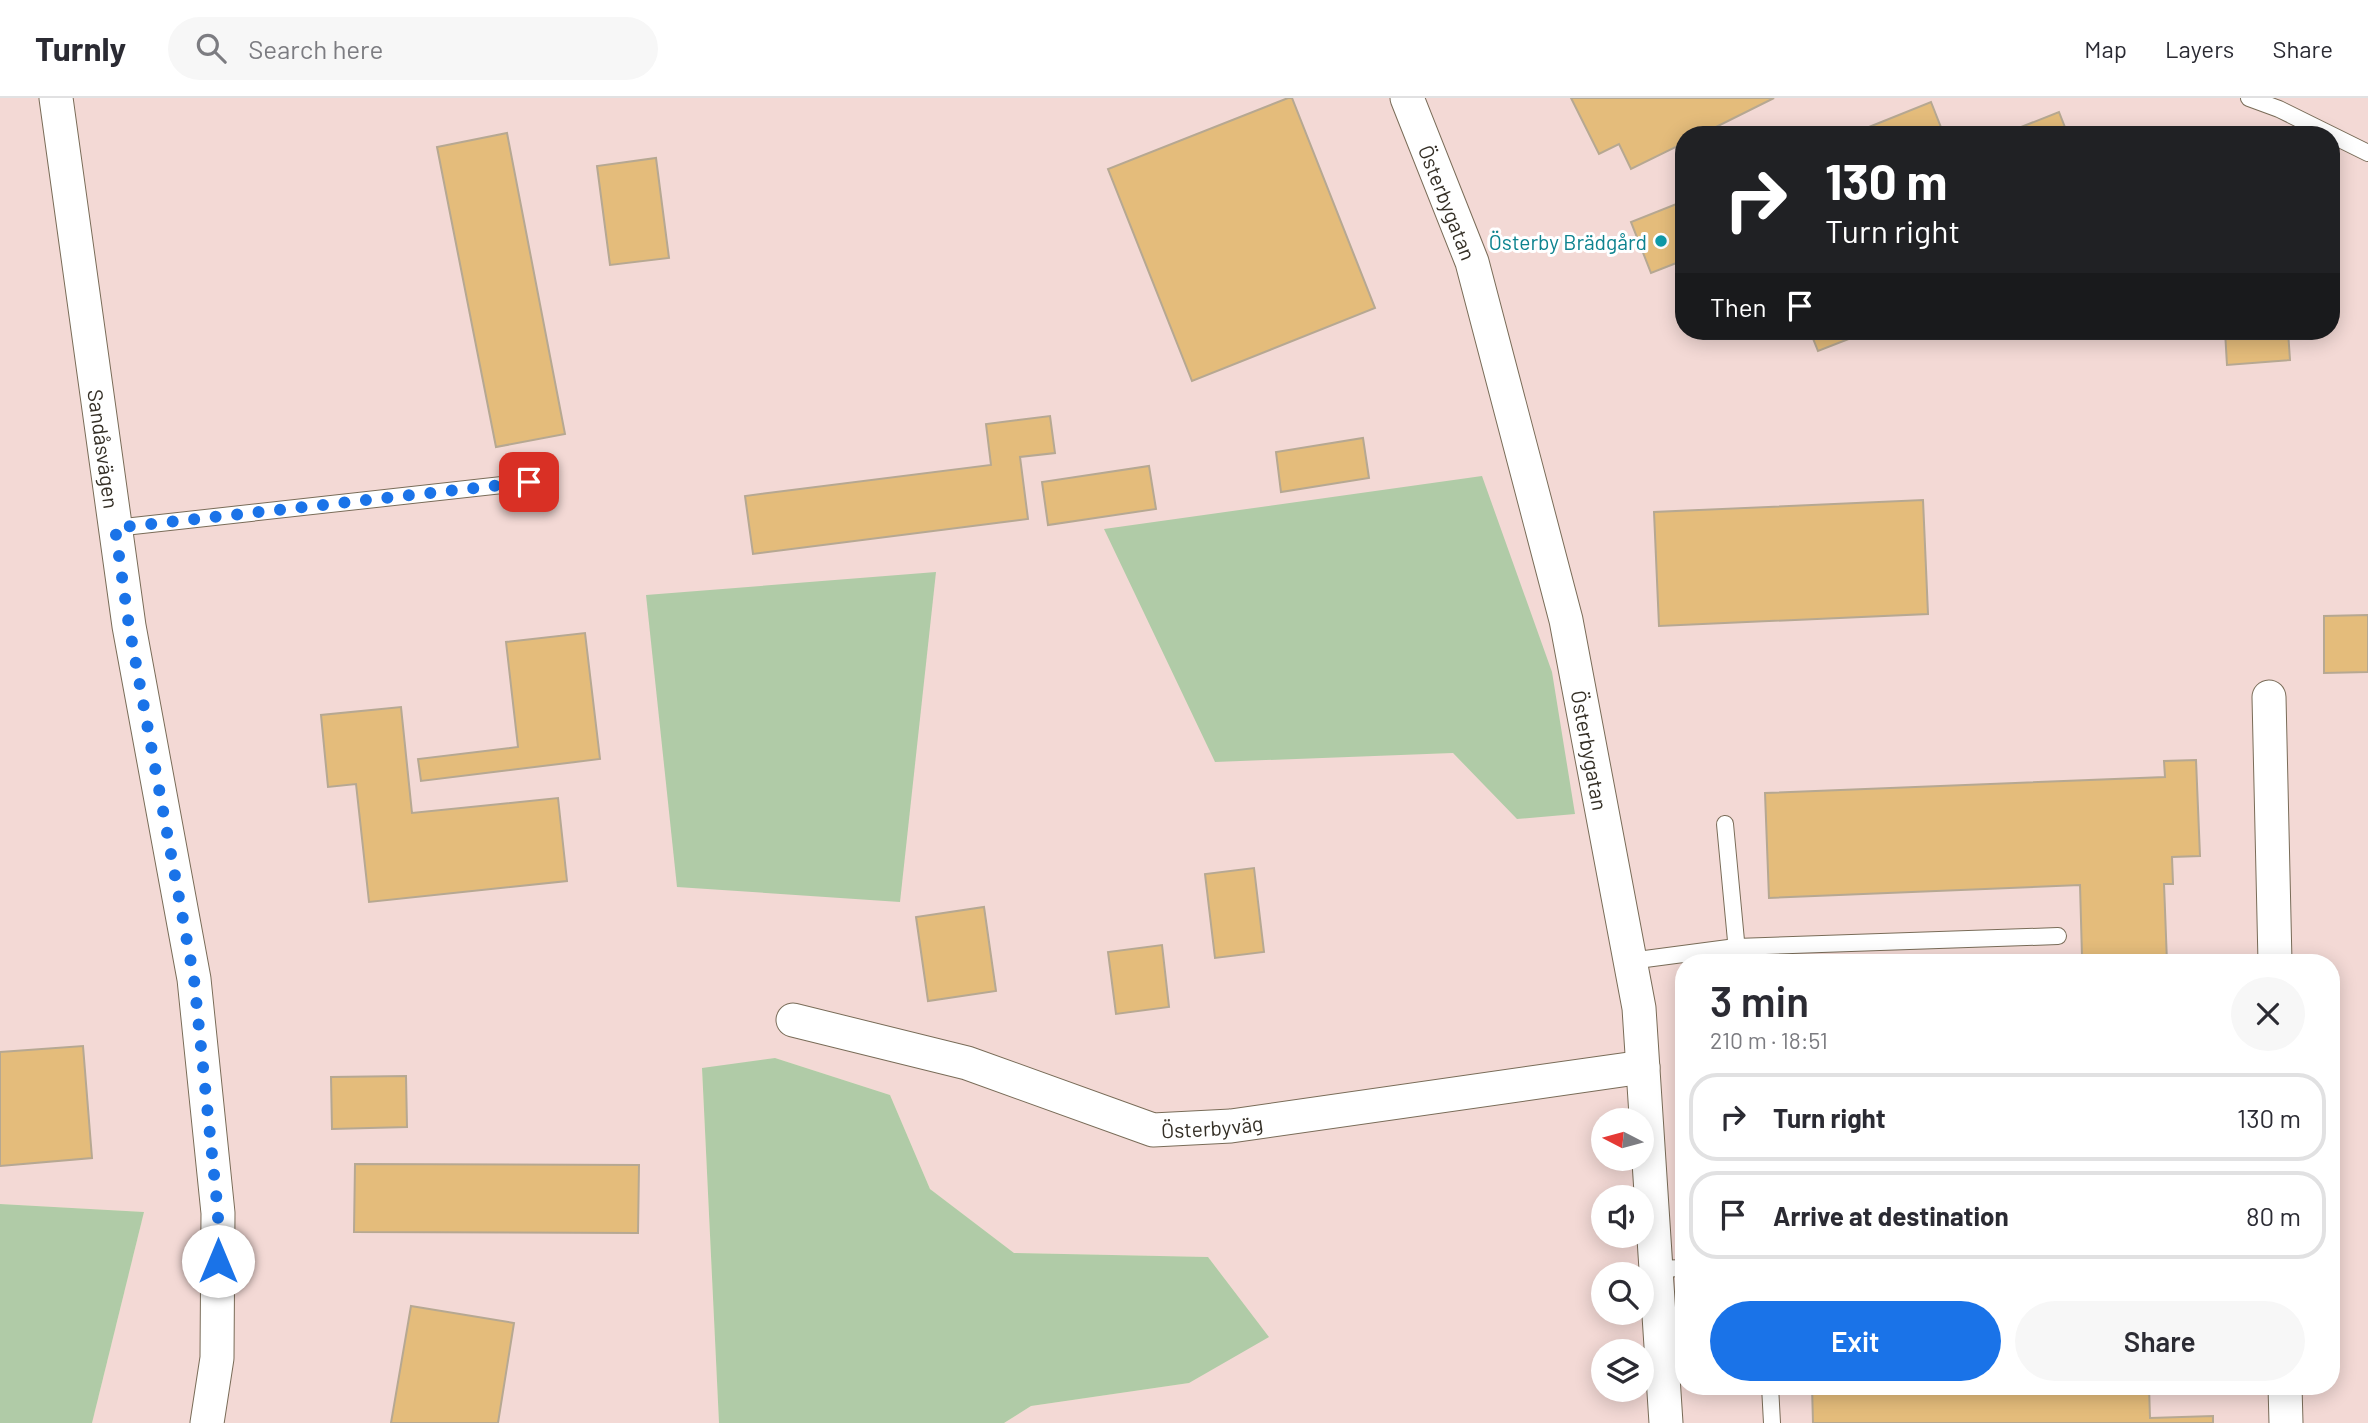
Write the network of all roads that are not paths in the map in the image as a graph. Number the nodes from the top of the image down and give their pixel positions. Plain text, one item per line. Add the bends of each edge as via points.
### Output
1 (56, 98) edge
2 (1407, 98) edge
3 (2249, 98) edge
4 (2313, 126) edge
5 (2340, 139) edge
6 (2368, 153) edge
7 (529, 482) dead end
8 (115, 528) junction
9 (2269, 697) dead end
10 (1725, 824) dead end
11 (2058, 936) dead end
12 (1737, 954) edge
13 (1754, 954) edge
14 (2275, 954) edge
15 (1675, 958) edge
16 (1630, 961) junction
17 (793, 1020) dead end
18 (1643, 1067) junction
19 (1670, 1268) edge
20 (1770, 1395) edge
21 (2285, 1395) edge
22 (207, 1423) edge
23 (1666, 1423) edge
24 (1772, 1423) edge
25 (2286, 1423) edge

1 - 8 street, Sandåsvägen
2 - 16 street, Österbygatan via 1472,262 1563,607
3 - 4 lane
5 - 6 lane
7 - 8 lane
8 - 22 street, Sandåsvägen via 196,992 218,1213 217,1358
9 - 14 street
10 - 12 lane
11 - 13 lane
15 - 16 lane
16 - 18 street, Österbygatan
17 - 18 street, Österbyväg via 967,1063 1153,1130 1231,1126
18 - 19 street, Österbygatan
19 - 23 street, Österbygatan
20 - 24 lane
21 - 25 street

